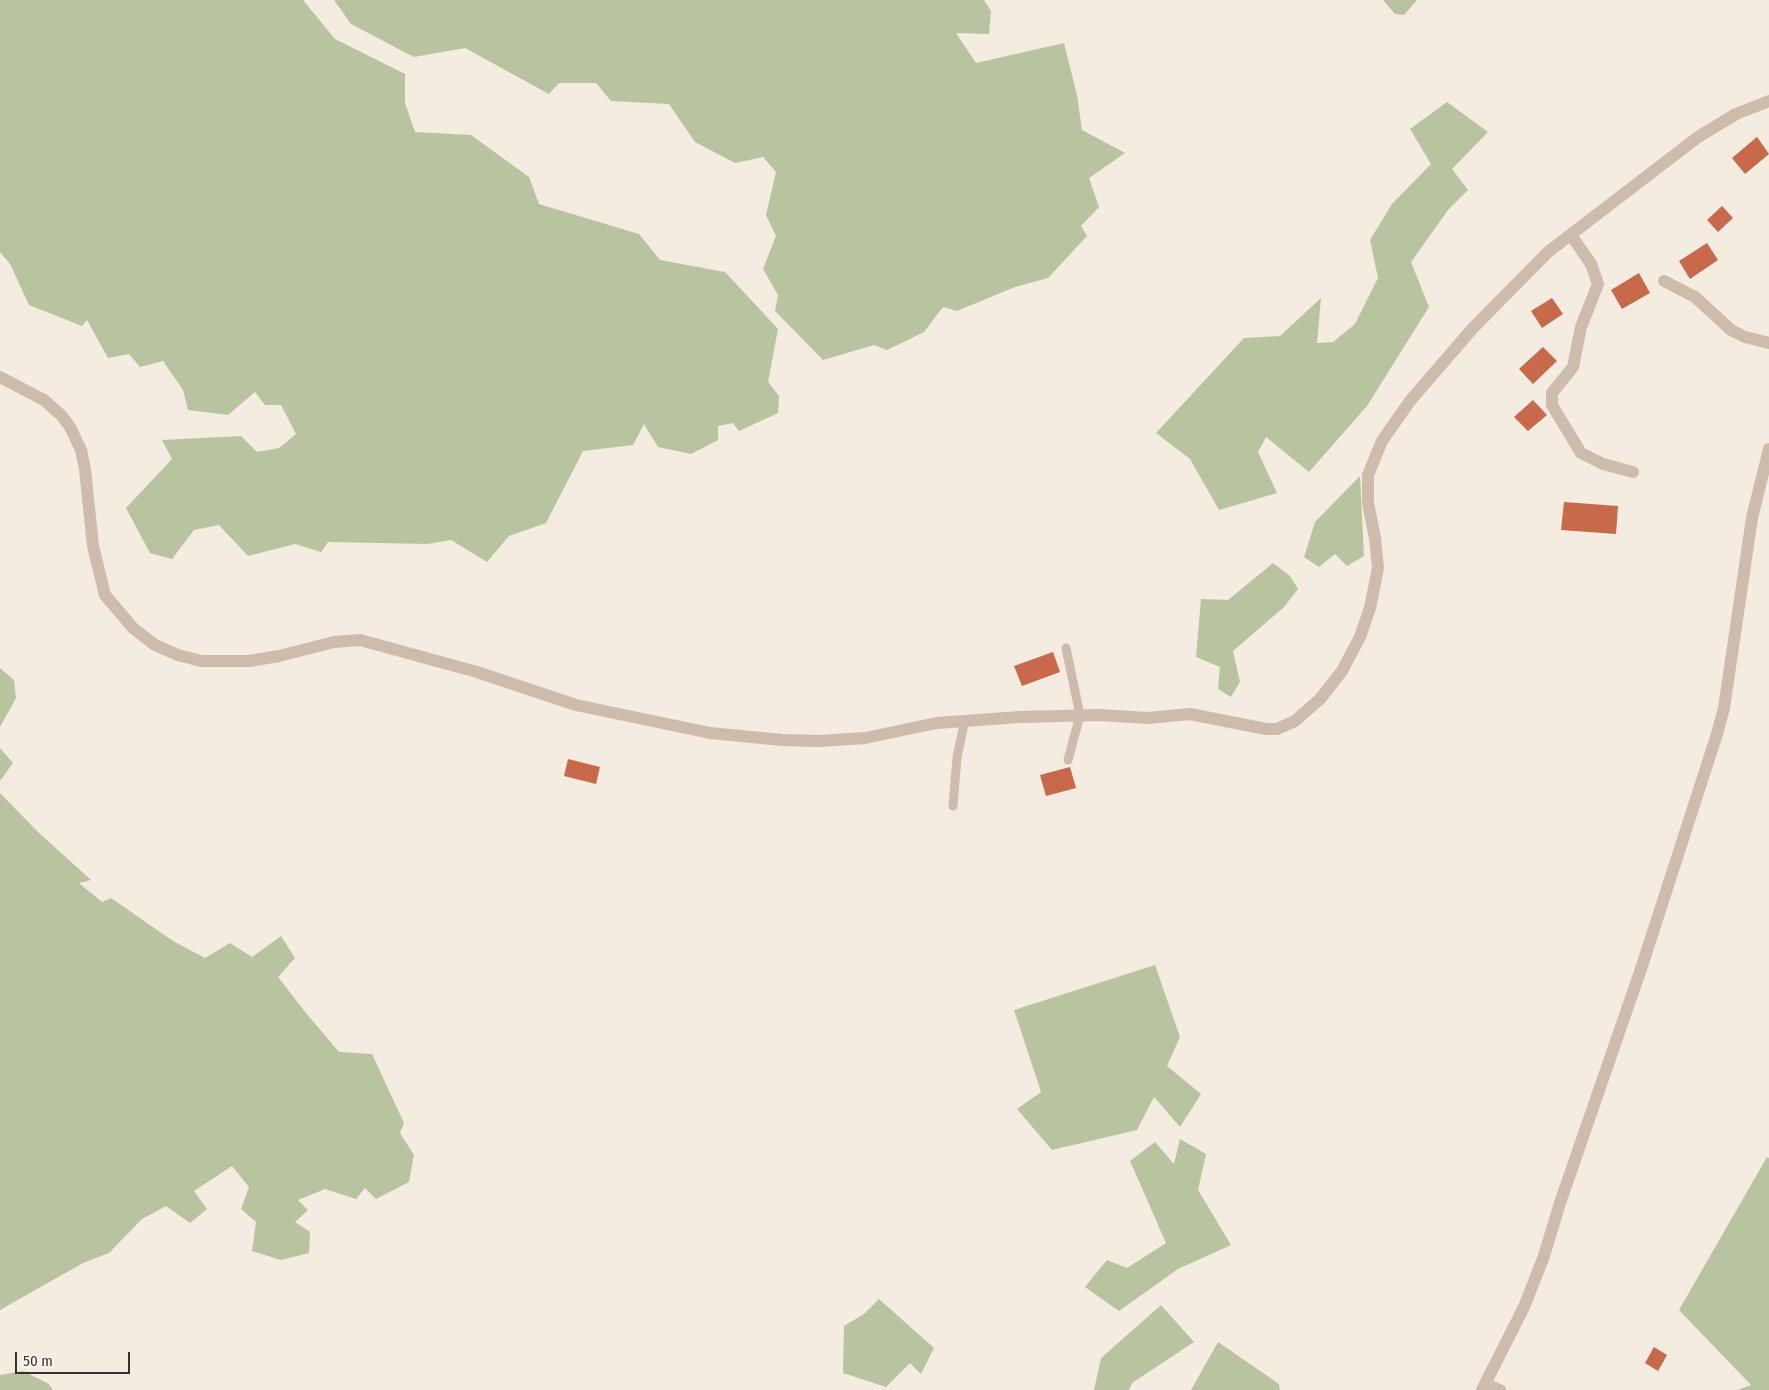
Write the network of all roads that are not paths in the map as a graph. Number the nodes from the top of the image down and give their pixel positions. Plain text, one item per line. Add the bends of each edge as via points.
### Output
1 (1769, 101) edge
2 (1571, 235) junction
3 (1664, 281) dead end
4 (1769, 343) edge
5 (0, 377) edge
6 (1769, 449) edge
7 (1634, 472) dead end
8 (1066, 648) dead end
9 (1080, 715) junction
10 (965, 720) junction
11 (1068, 760) dead end
12 (953, 806) dead end
13 (1483, 1387) edge
14 (1500, 1390) edge

1 - 2 street via 1736,114 1698,137
2 - 7 street via 1591,264 1598,284 1581,327 1573,367 1550,398 1581,453 1603,464
2 - 9 street via 1530,269 1473,328 1410,402 1376,452 1366,488 1378,558 1377,579 1357,644 1342,671 1320,699 1295,721 1277,729 1190,714 1148,718
3 - 4 street via 1695,297 1731,330
5 - 10 street via 44,400 70,427 83,460 93,546 105,595 133,628 155,645 178,655 201,661 249,660 334,642 360,640 477,672 576,705 710,732 782,740 866,738
6 - 13 street via 1752,518 1724,708 1717,734 1544,1256 1524,1307
8 - 9 lane
9 - 10 street
9 - 11 lane
10 - 12 lane via 957,758
13 - 14 street

